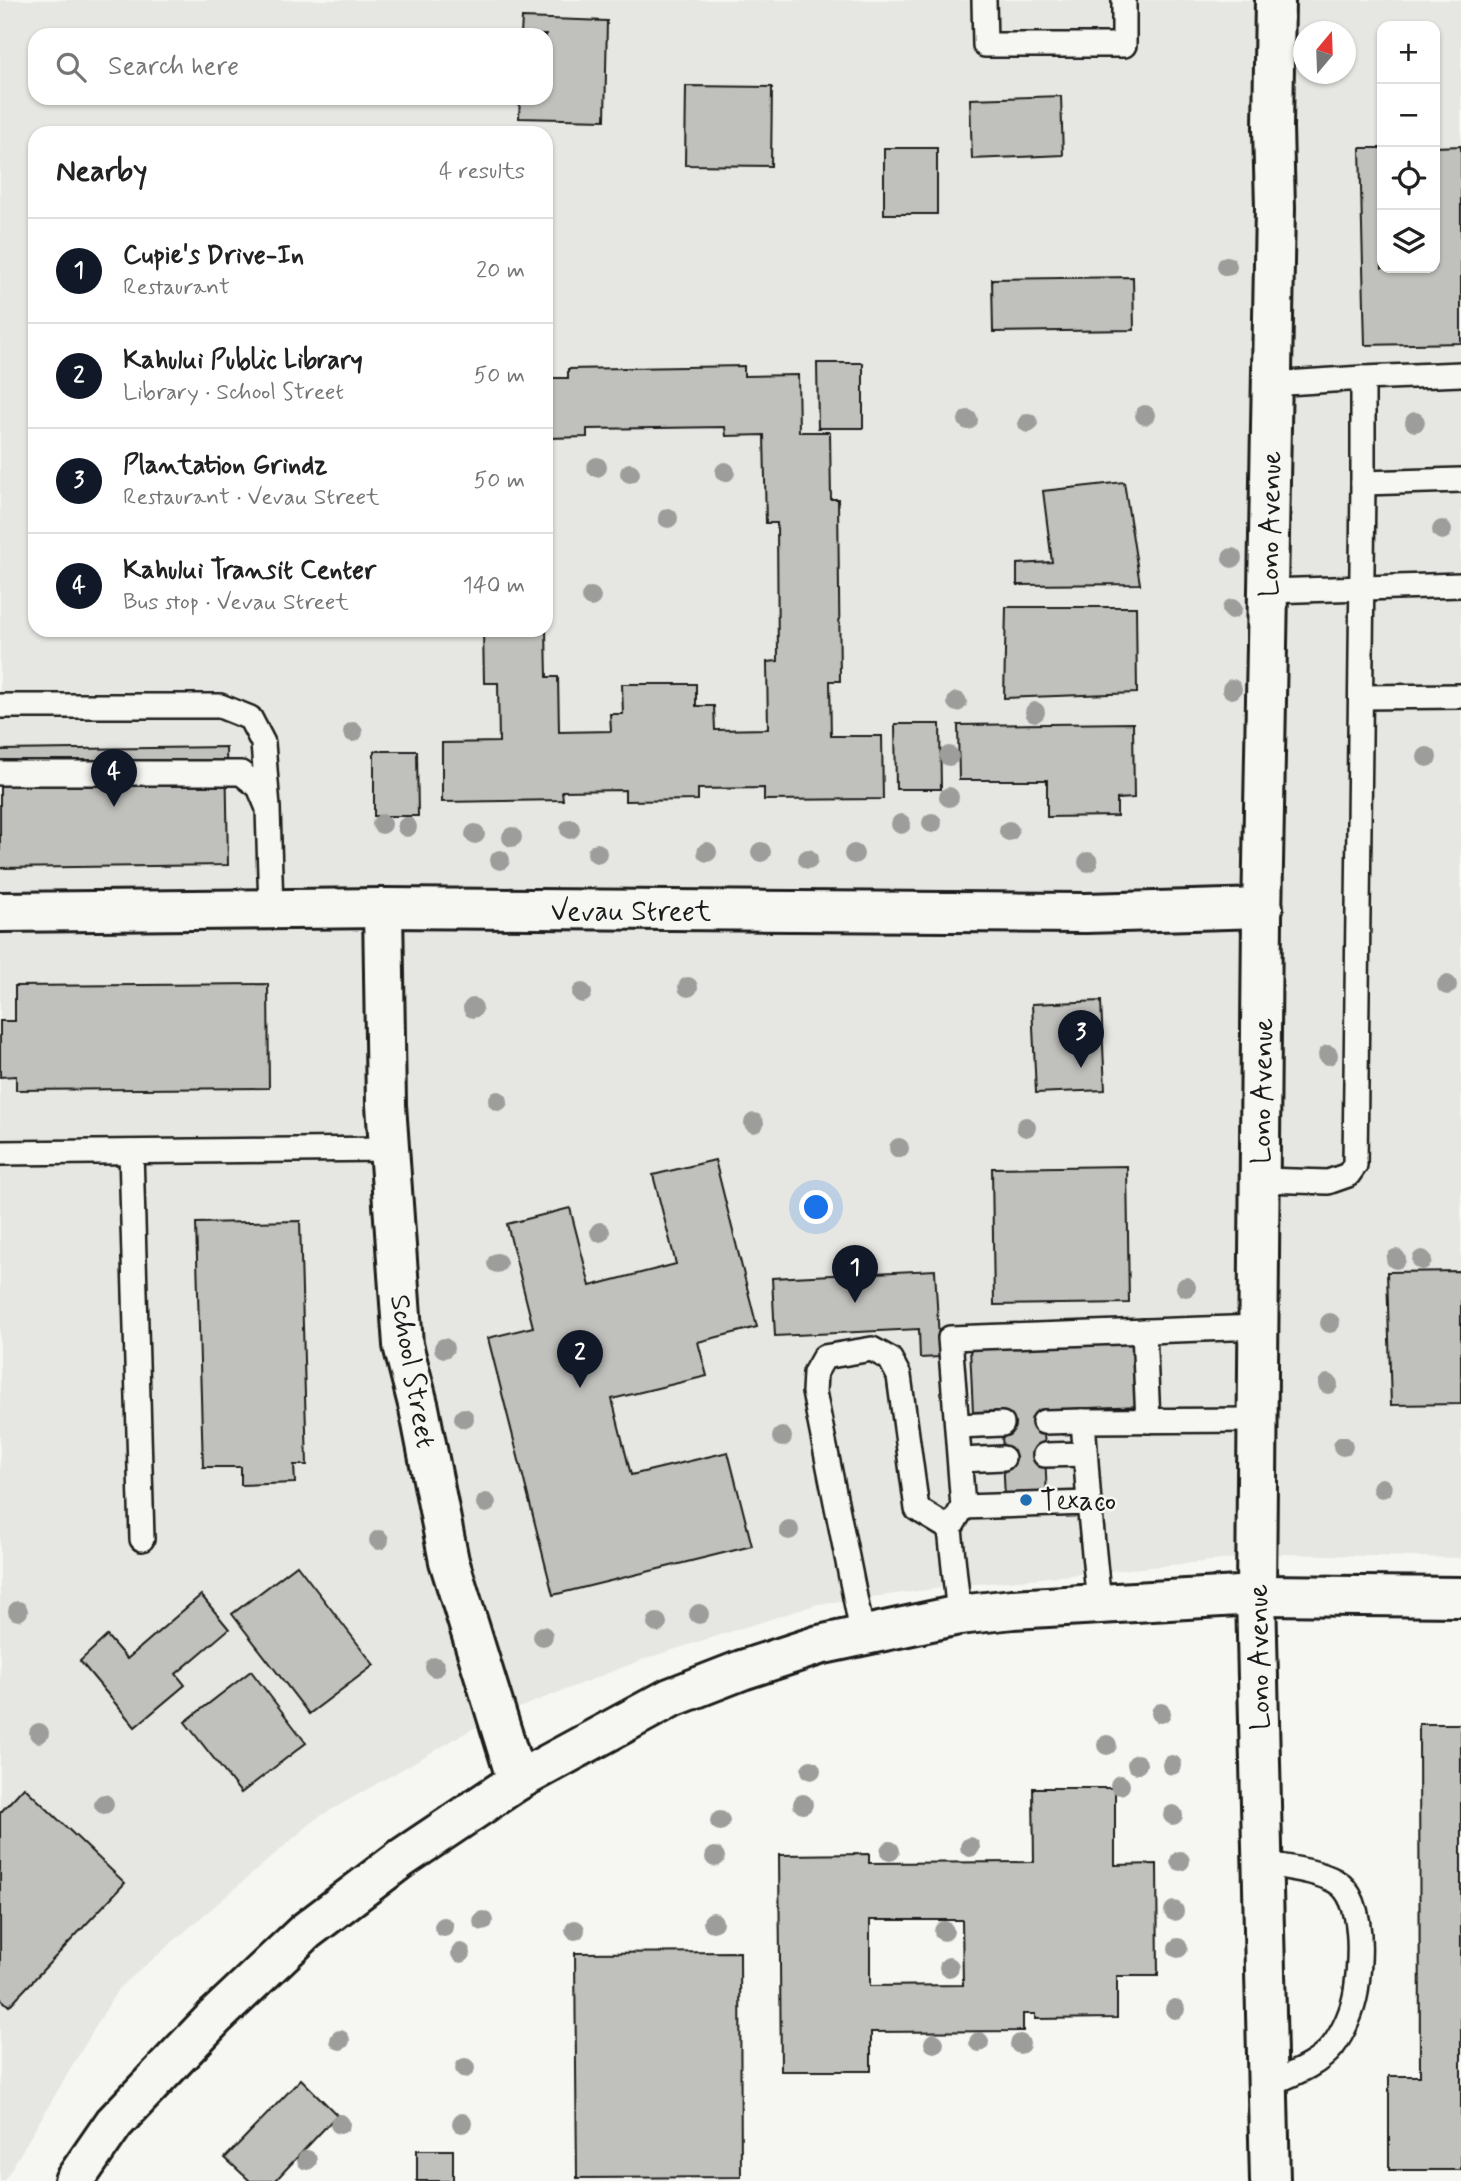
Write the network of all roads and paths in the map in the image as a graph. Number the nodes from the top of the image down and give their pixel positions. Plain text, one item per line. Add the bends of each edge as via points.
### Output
1 (984, 0) edge
2 (1124, 0) edge
3 (1275, 0) edge
4 (1461, 374) edge
5 (1363, 378) junction
6 (1271, 384) junction
7 (1461, 480) edge
8 (1363, 483) junction
9 (1461, 584) edge
10 (1362, 586) junction
11 (1268, 591) junction
12 (1362, 696) junction
13 (1461, 696) edge
14 (0, 706) edge
15 (0, 774) edge
16 (268, 808) junction
17 (383, 908) junction
18 (1263, 908) junction
19 (271, 909) junction
20 (0, 912) edge
21 (389, 1149) junction
22 (131, 1152) junction
23 (0, 1153) edge
24 (1260, 1180) junction
25 (1259, 1328) junction
26 (1144, 1331) junction
27 (1258, 1420) junction
28 (1083, 1421) junction
29 (1148, 1421) junction
30 (1044, 1422) dead end
31 (1002, 1424) dead end
32 (958, 1426) junction
33 (1086, 1454) junction
34 (1045, 1455) dead end
35 (1003, 1458) dead end
36 (961, 1460) junction
37 (1089, 1503) junction
38 (963, 1507) junction
39 (950, 1529) junction
40 (142, 1539) dead end
41 (1256, 1595) junction
42 (1461, 1597) edge
43 (1099, 1604) junction
44 (959, 1615) junction
45 (863, 1637) junction
46 (517, 1781) junction
47 (1263, 1863) junction
48 (1269, 2084) junction
49 (75, 2181) edge
50 (1270, 2181) edge

1 - 2 lane via 985,45 1124,46
3 - 6 street, Lono Avenue
4 - 5 lane
5 - 6 lane
5 - 8 lane
6 - 11 street, Lono Avenue
7 - 8 lane
8 - 10 lane
9 - 10 lane
10 - 11 lane
10 - 12 lane
11 - 18 street, Lono Avenue
12 - 13 lane
12 - 24 lane via 1355,1165 1348,1175 1328,1182
14 - 16 lane via 220,706 250,718 262,743
15 - 16 lane via 241,773 259,787
16 - 19 lane
17 - 18 street, Vevau Street via 1086,913
17 - 19 street, Vevau Street
17 - 21 street, School Street
18 - 24 street, Lono Avenue
19 - 20 street, Vevau Street
21 - 22 lane
21 - 46 street, School Street via 403,1345 449,1561
22 - 23 lane
22 - 40 lane
24 - 25 street, Lono Avenue
25 - 26 lane
25 - 27 street, Lono Avenue
26 - 29 lane
26 - 32 lane via 950,1338
27 - 29 lane
27 - 41 street, Lono Avenue
28 - 29 lane
28 - 30 lane
28 - 33 lane
31 - 32 lane
32 - 36 lane
33 - 34 lane
33 - 37 lane
35 - 36 lane
36 - 38 lane
37 - 38 lane
37 - 43 lane
38 - 39 lane
39 - 44 lane
39 - 45 lane via 917,1509 900,1376 890,1359 872,1349 824,1357 815,1373 814,1392
41 - 42 street
41 - 43 street
41 - 47 street, Lono Avenue
43 - 44 street
44 - 45 street
45 - 46 street via 806,1649 670,1698
46 - 49 street via 402,1858 306,1931 215,2017 114,2123
47 - 48 street, Lono Avenue
47 - 48 lane via 1337,1882 1355,1905 1359,1944 1356,1993 1332,2046 1309,2066
48 - 50 street, Lono Avenue

